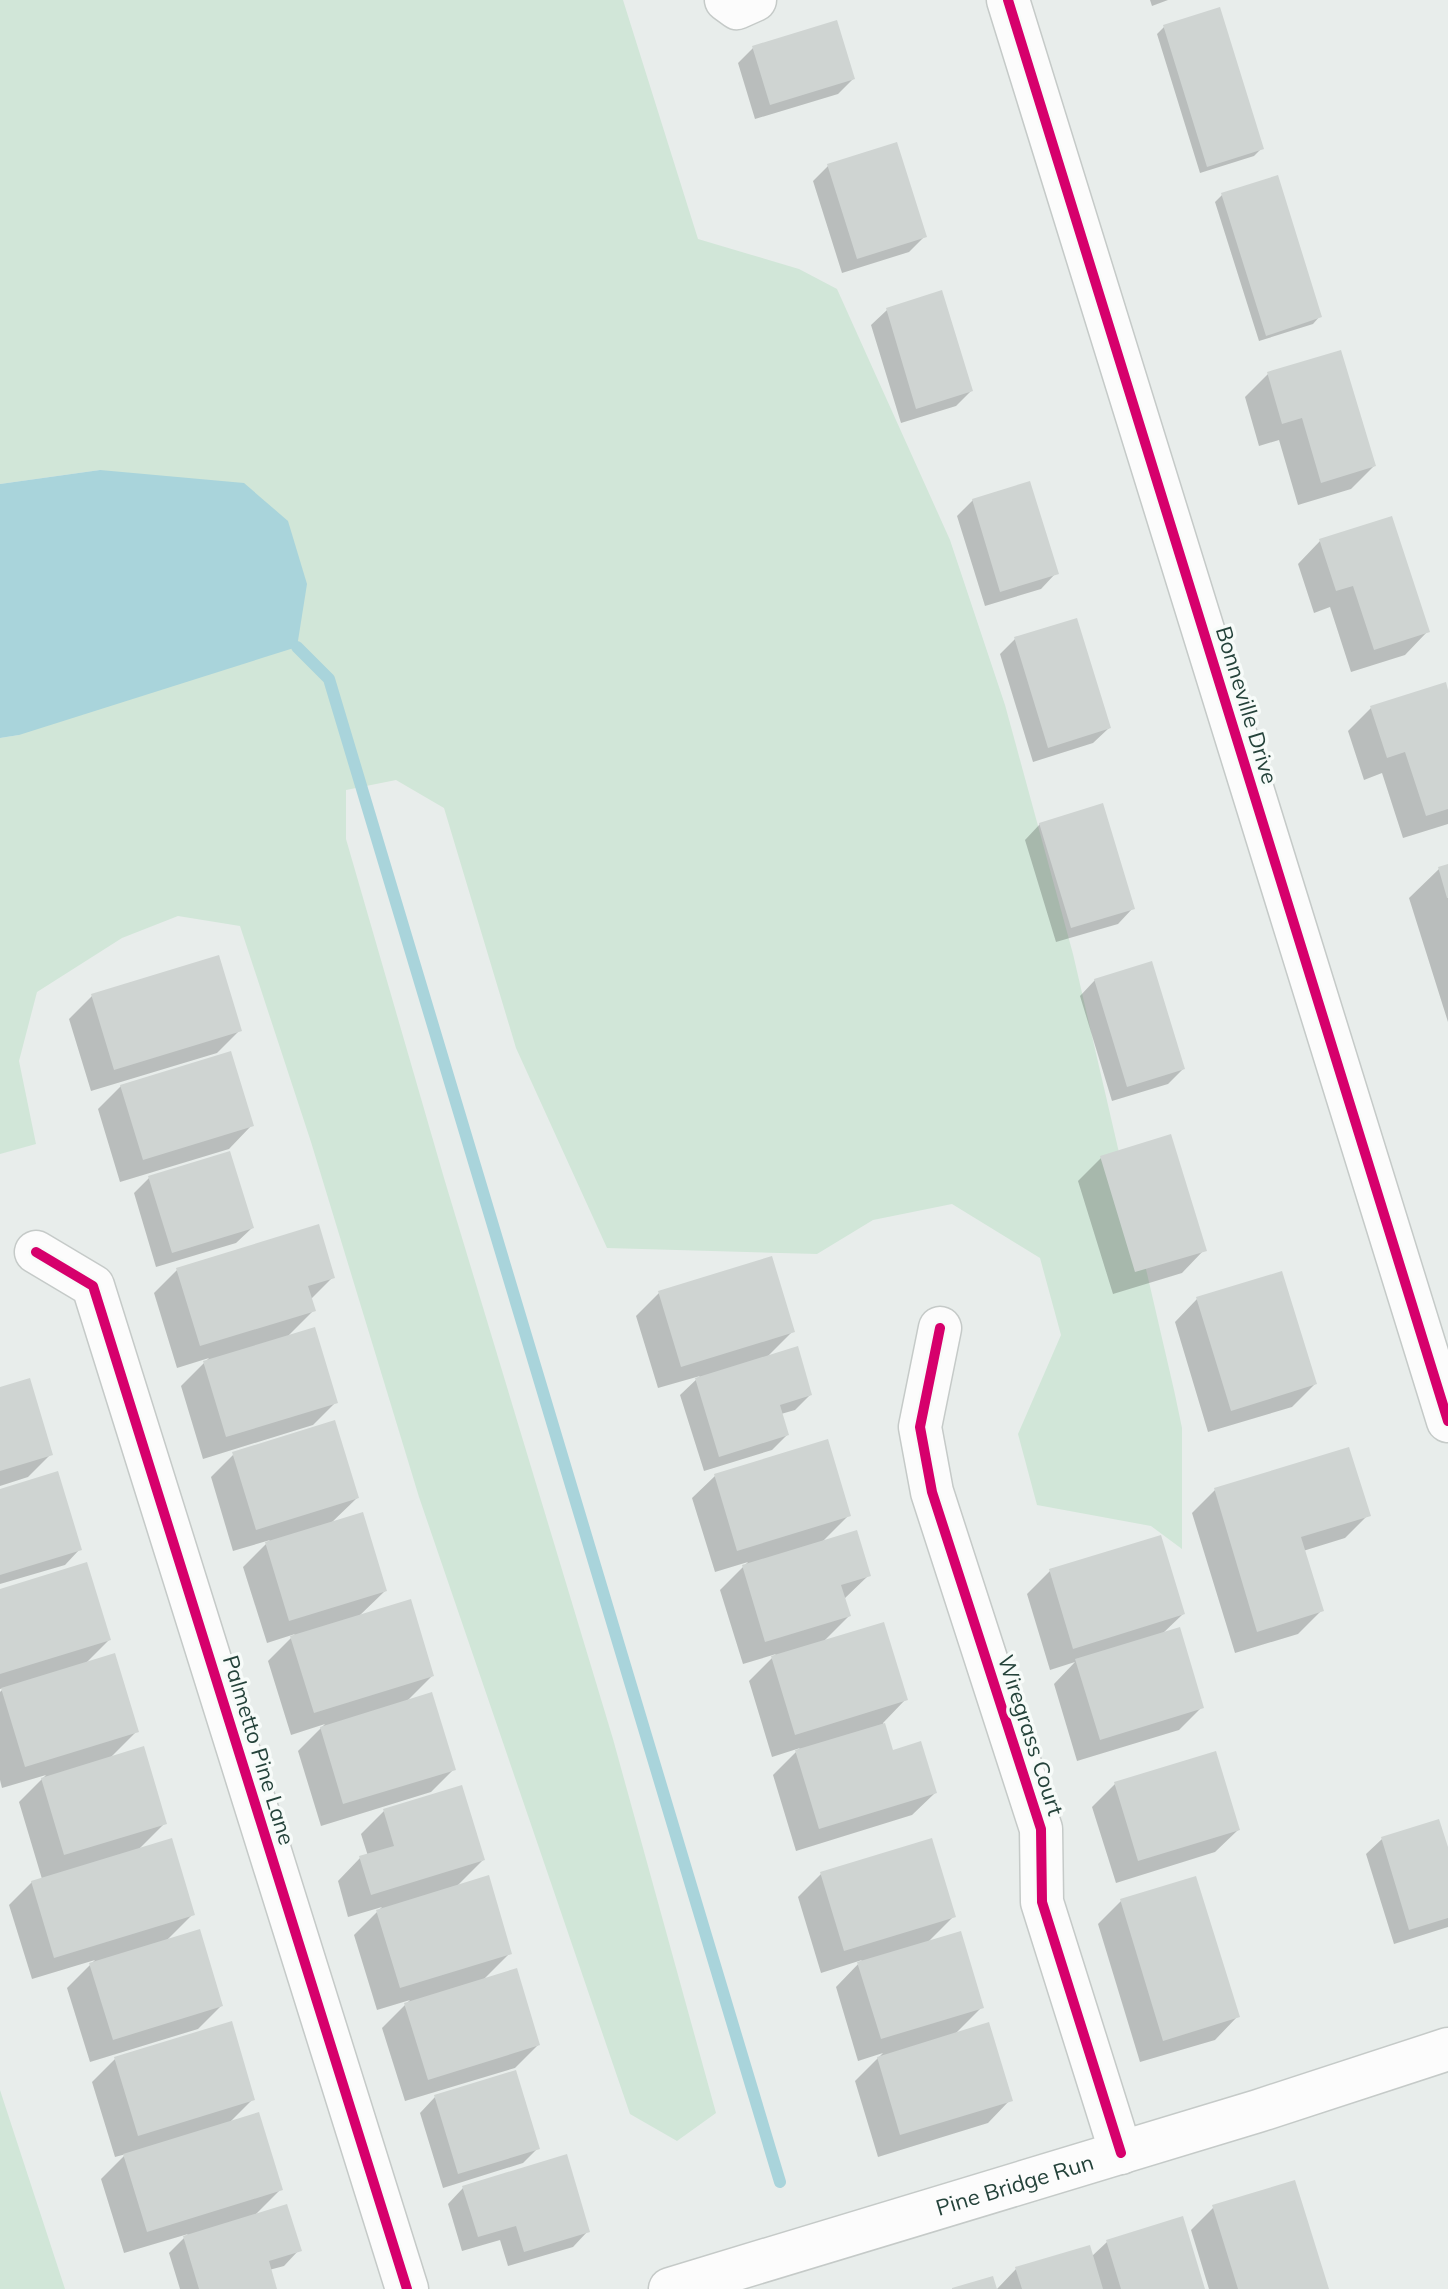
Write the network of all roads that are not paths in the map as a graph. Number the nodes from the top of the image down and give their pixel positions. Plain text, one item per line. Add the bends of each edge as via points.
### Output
1 (726, 0) edge
2 (755, 0) edge
3 (1008, 0) edge
4 (36, 1252) dead end
5 (940, 1328) dead end
6 (1448, 1421) edge
7 (1448, 2049) edge
8 (1121, 2153) junction
9 (407, 2289) edge
10 (670, 2289) edge

1 - 2 street via 737,8
3 - 6 street, Bonneville Drive
4 - 9 street, Palmetto Pine Lane via 93,1286
5 - 8 street, Wiregrass Court via 920,1427 932,1492 1041,1829 1042,1902
7 - 8 street, Pine Bridge Run
8 - 10 street, Pine Bridge Run

